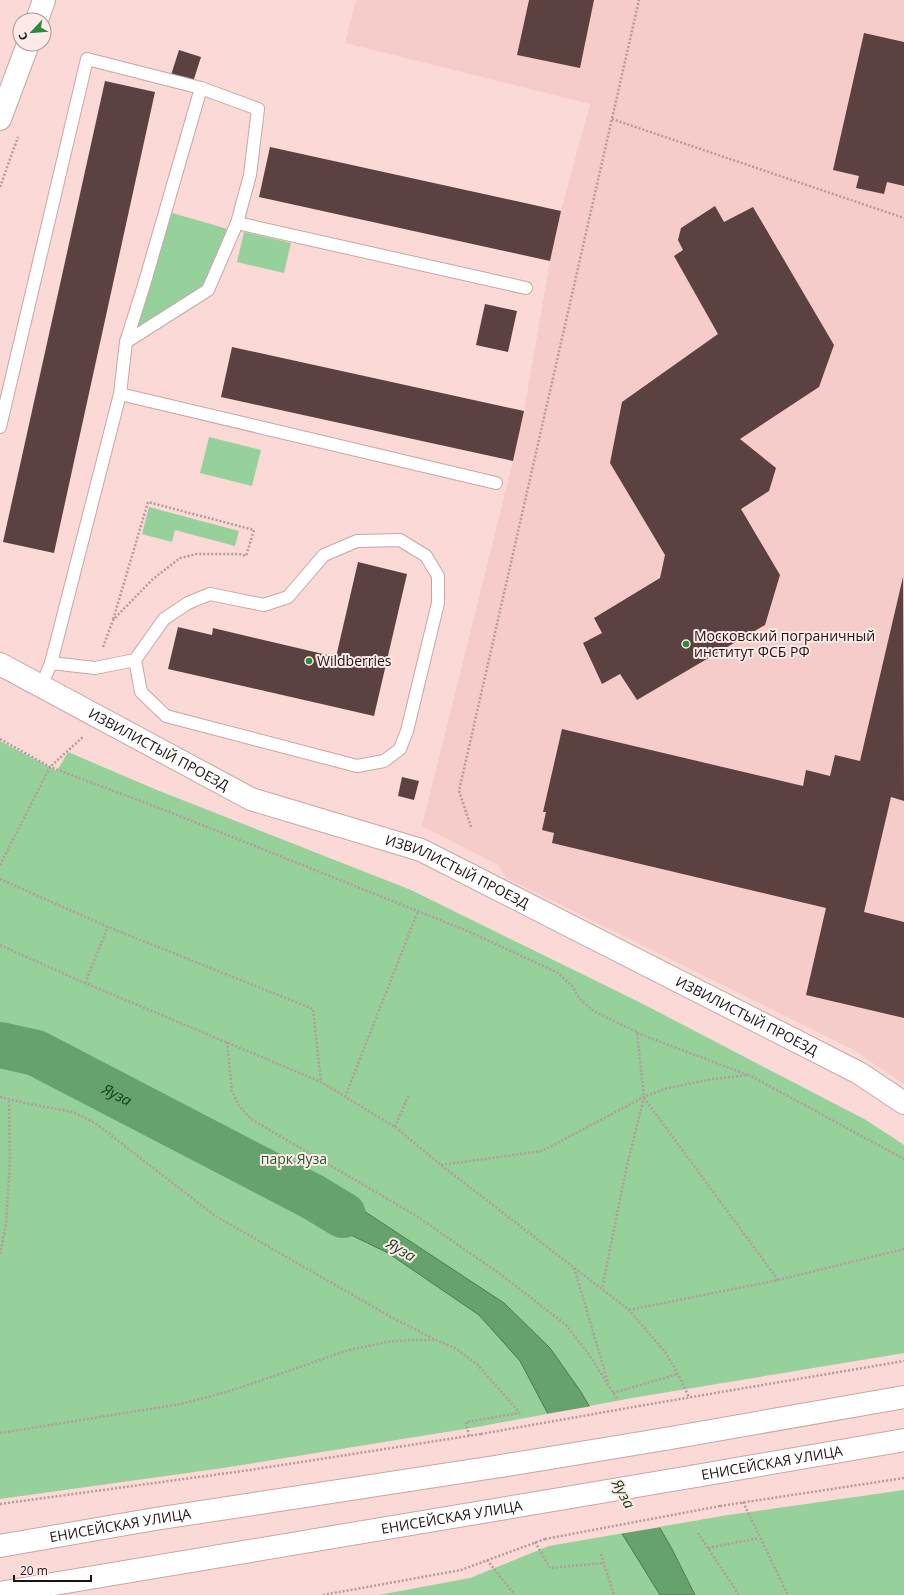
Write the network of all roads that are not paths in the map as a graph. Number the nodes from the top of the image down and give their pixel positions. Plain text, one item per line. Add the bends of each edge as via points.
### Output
1 (44, 0) edge
2 (40, 12) edge
3 (25, 52) edge
4 (201, 88) junction
5 (0, 119) edge
6 (237, 223) junction
7 (526, 288) dead end
8 (126, 342) junction
9 (120, 394) junction
10 (0, 427) edge
11 (496, 483) dead end
12 (135, 660) junction
13 (51, 663) junction
14 (0, 664) edge
15 (41, 687) junction
16 (904, 1104) edge
17 (904, 1397) edge
18 (904, 1440) edge
19 (0, 1546) edge
20 (1, 1593) edge

1 - 2 main road
3 - 5 main road
4 - 6 lane via 258,109 250,175
4 - 8 lane
4 - 10 lane via 87,59
6 - 7 lane
6 - 8 lane via 208,290
8 - 9 lane
9 - 11 lane
9 - 13 lane
12 - 12 lane via 164,619 188,603 210,594 264,605 288,597 324,555 357,541 400,540 426,556 438,576 438,603 407,731 400,749 384,761 357,766 166,716 141,692
12 - 13 lane via 95,668
13 - 15 lane
14 - 15 main road, ИЗВИЛИСТЫЙ ПРОЕЗД
15 - 16 main road, ИЗВИЛИСТЫЙ ПРОЕЗД via 251,799 421,850 859,1073
17 - 19 main road, ЕНИСЕЙСКАЯ УЛИЦА, bridge via 665,1439 155,1519
18 - 20 main road, ЕНИСЕЙСКАЯ УЛИЦА, bridge

